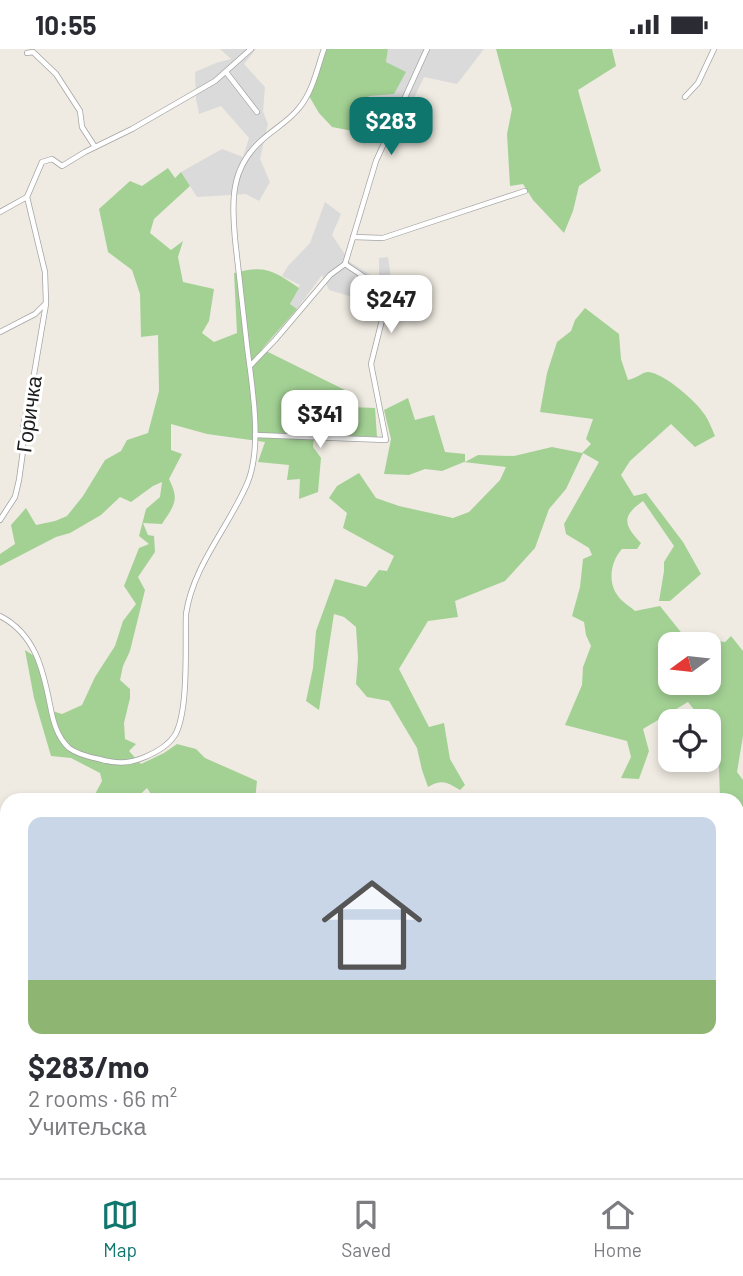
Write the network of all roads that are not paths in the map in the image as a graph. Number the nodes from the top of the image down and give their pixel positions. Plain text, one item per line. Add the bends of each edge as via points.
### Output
1 (251, 49) edge
2 (324, 49) edge
3 (427, 49) edge
4 (714, 49) edge
5 (27, 53) dead end
6 (226, 72) junction
7 (685, 97) dead end
8 (257, 112) dead end
9 (95, 147) junction
10 (525, 191) dead end
11 (27, 197) junction
12 (0, 212) edge
13 (353, 237) junction
14 (345, 264) junction
15 (46, 303) junction
16 (0, 332) edge
17 (250, 366) junction
18 (255, 435) junction
19 (0, 520) edge
20 (0, 616) edge

1 - 6 street
2 - 17 street via 305,100 251,150 235,183 233,215
3 - 13 street via 376,161
4 - 7 street via 698,83
5 - 9 street via 33,52 56,74 80,111 82,127
6 - 8 street
6 - 9 street
9 - 11 street via 62,166 52,159 42,162
10 - 13 street via 383,238
11 - 12 street
11 - 15 street, Горичка via 45,272
13 - 14 street
14 - 17 street
14 - 18 street via 382,289 387,300 371,364 386,440
15 - 16 street
15 - 19 street, Горичка via 23,427 19,480 15,497
17 - 18 street
18 - 20 street via 247,484 188,600 182,715 166,746 127,763 72,750 52,718 41,662 26,636

